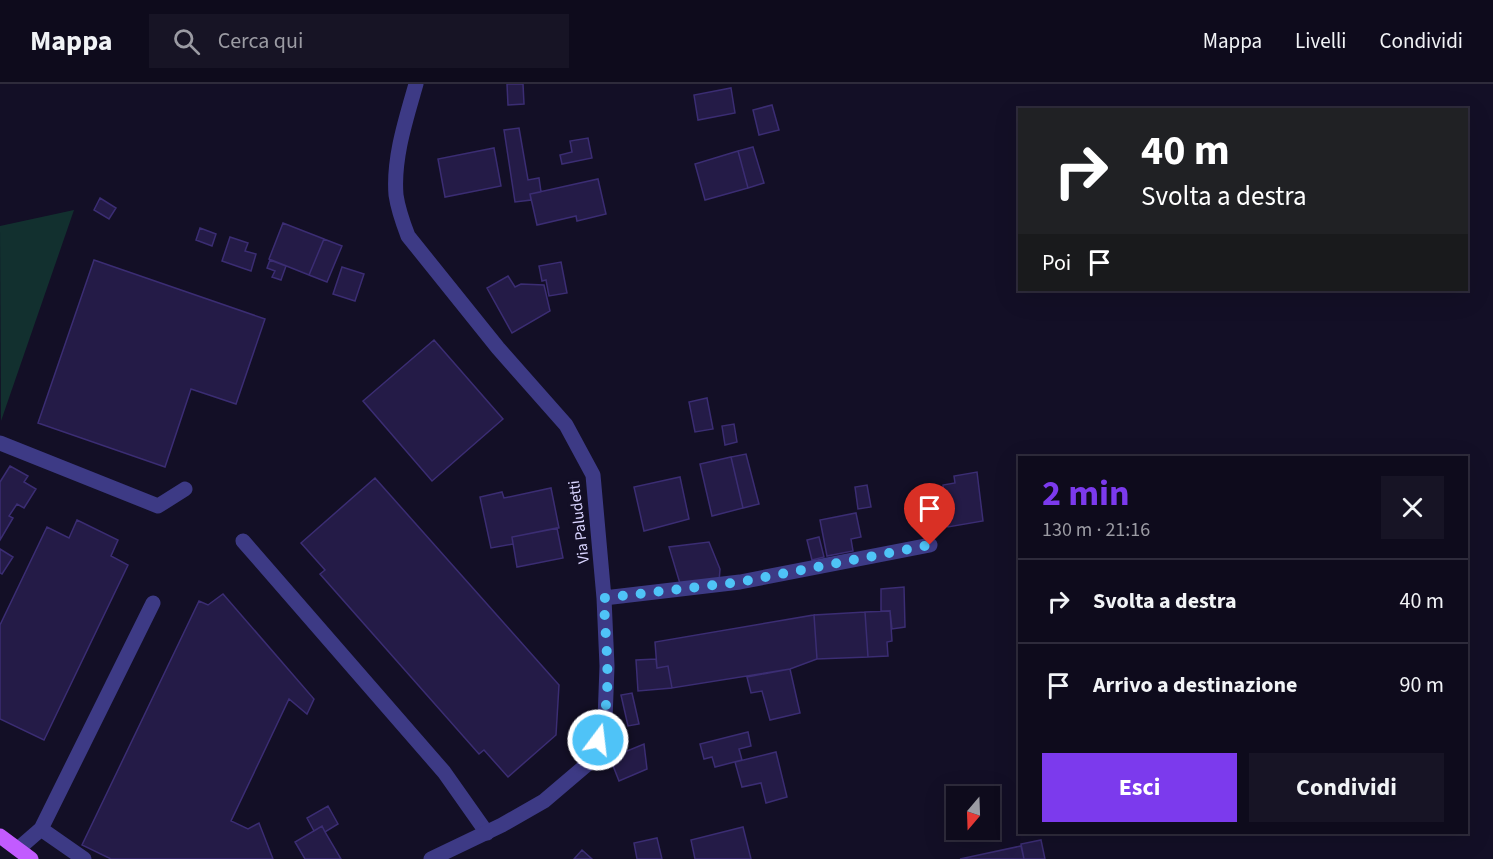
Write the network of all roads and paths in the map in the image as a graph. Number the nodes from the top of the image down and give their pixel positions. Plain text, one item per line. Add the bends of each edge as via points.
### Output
1 (416, 84) edge
2 (0, 443) edge
3 (185, 489) dead end
4 (243, 541) dead end
5 (930, 545) dead end
6 (604, 598) junction
7 (153, 603) dead end
8 (41, 829) junction
9 (487, 833) junction
10 (0, 836) edge
11 (18, 849) junction
12 (31, 859) edge
13 (84, 859) edge
14 (431, 859) edge

1 - 6 street, Via Paludetti via 400,144 396,194 408,236 566,425 593,475
2 - 3 street via 158,506
4 - 9 street via 444,772
5 - 6 street via 740,582
6 - 9 street, Via Paludetti via 605,720 591,761 544,801
7 - 8 street
8 - 11 street
8 - 13 street
9 - 14 street, Via Paludetti
10 - 11 main road
11 - 12 main road

